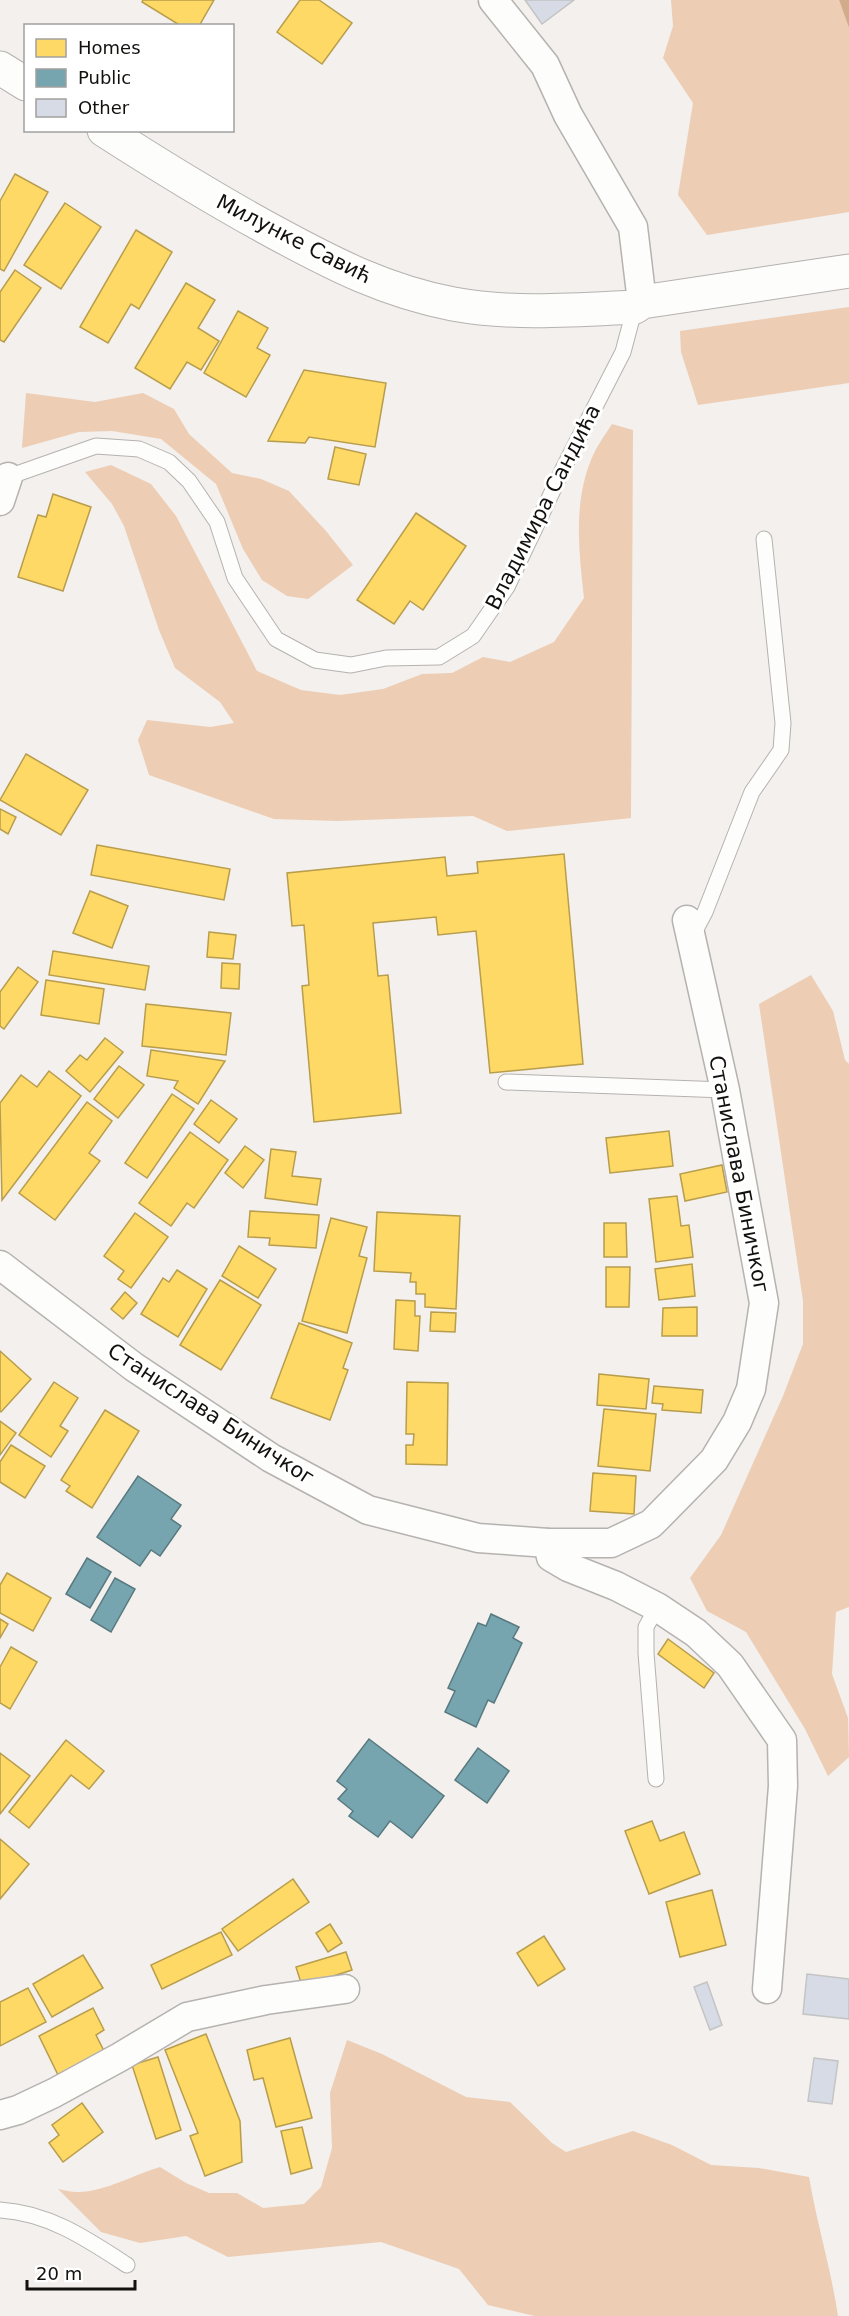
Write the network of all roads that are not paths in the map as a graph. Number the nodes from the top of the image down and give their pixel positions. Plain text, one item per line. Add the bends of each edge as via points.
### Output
1 (493, 0) edge
2 (0, 68) edge
3 (24, 83) edge
4 (107, 132) edge
5 (849, 271) edge
6 (638, 304) junction
7 (4, 489) edge
8 (764, 539) dead end
9 (688, 926) joint
10 (506, 1082) dead end
11 (725, 1090) junction
12 (0, 1265) edge
13 (548, 1543) junction
14 (657, 1607) junction
15 (656, 1779) dead end
16 (345, 1989) dead end
17 (767, 1989) dead end
18 (0, 2115) edge
19 (0, 2210) edge
20 (127, 2265) dead end

1 - 6 street via 545,65 568,115 633,228
2 - 3 main road
4 - 6 main road, Милунке Савић via 326,261 398,290 452,304 516,311
5 - 6 main road, Милунке Савић
6 - 7 lane, Владимира Сандића via 623,352 507,587 473,636 439,657 386,658 351,664 315,660 276,639 235,578 217,522 189,481 169,462 139,449 96,446
8 - 9 lane via 783,723 781,750 752,792 705,912 696,929
9 - 11 street, Станислава Биничког
10 - 11 lane
11 - 13 street, Станислава Биничког via 764,1303 751,1389 714,1460 651,1524 611,1543
12 - 13 street, Станислава Биничког via 144,1374 271,1458 368,1510 478,1538
13 - 14 street via 551,1557 568,1567
14 - 15 lane via 646,1627
14 - 17 street via 696,1633 730,1665 782,1740 783,1785
16 - 18 street via 187,2017 54,2093
19 - 20 lane via 44,2218 83,2236

